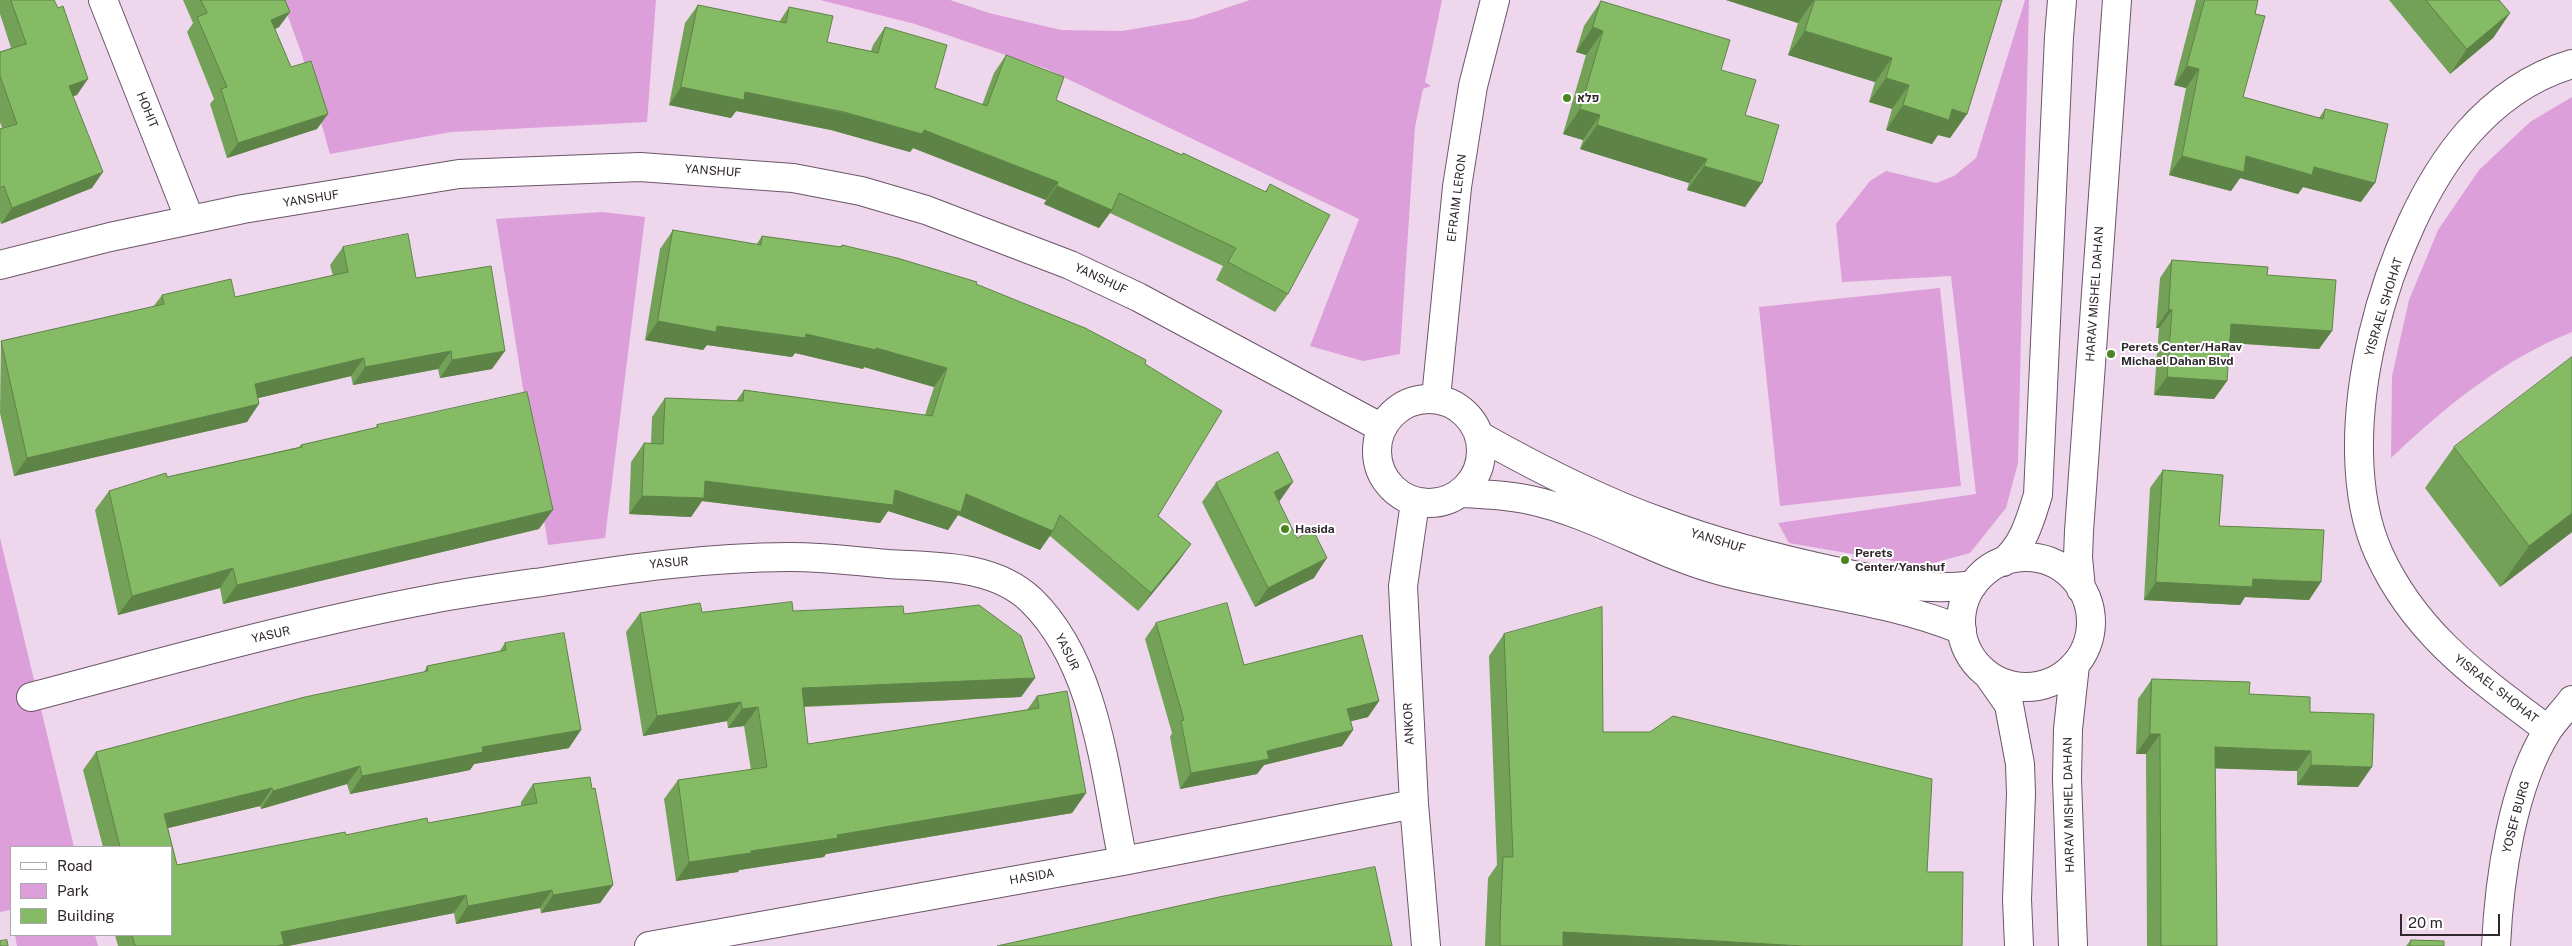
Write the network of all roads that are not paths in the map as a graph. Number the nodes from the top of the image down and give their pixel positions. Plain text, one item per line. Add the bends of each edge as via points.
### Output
1 (103, 0) edge
2 (1494, 0) edge
3 (2062, 0) edge
4 (2117, 0) edge
5 (2572, 64) edge
6 (190, 220) junction
7 (0, 265) edge
8 (1436, 398) junction
9 (1382, 428) junction
10 (1480, 436) junction
11 (1462, 493) junction
12 (1415, 502) junction
13 (2003, 562) junction
14 (1973, 585) junction
15 (2082, 589) junction
16 (1962, 630) junction
17 (2075, 665) junction
18 (1988, 675) junction
19 (31, 697) dead end
20 (2572, 700) edge
21 (2548, 730) junction
22 (1414, 804) junction
23 (1123, 861) junction
24 (649, 946) edge
25 (1426, 946) edge
26 (2019, 946) edge
27 (2073, 946) edge
28 (2496, 946) edge

1 - 6 street, HOHIT
2 - 8 street, EFRAIM LERON via 1473,86 1457,187
3 - 13 street via 2038,495 2022,542
4 - 15 street, HARAV MISHEL DAHAN via 2079,531
5 - 21 street, YISRAEL SHOHAT via 2533,80 2488,113 2467,134 2432,185 2416,214 2391,276 2373,336 2362,393 2358,449 2363,502 2378,552 2403,600 2440,644
6 - 7 street, YANSHUF
6 - 9 street, YANSHUF via 459,174 640,167 793,178 861,191 926,210 1070,265 1138,296
8 - 9 street via 1404,404
8 - 10 street via 1464,410
9 - 12 street via 1377,442 1381,472 1390,486
10 - 11 street via 1480,466
10 - 14 street, YANSHUF via 1532,465 1659,522 1722,543 1786,561 1896,584 1949,589
11 - 12 street via 1448,501 1432,504
11 - 16 street via 1531,500 1716,570 1936,619
12 - 22 street, ANKOR via 1403,586
13 - 14 street via 1984,573
13 - 15 street via 2025,558 2047,561 2071,576
14 - 16 street via 1965,598
15 - 17 street via 2088,605 2090,631 2086,648
16 - 18 street via 1970,655
17 - 18 street via 2052,682 2034,687 2014,686
17 - 27 street, HARAV MISHEL DAHAN via 2068,729 2067,779
18 - 26 street via 2009,705 2020,764
19 - 23 street, YASUR via 266,636 432,599 642,566 792,557 969,569 1005,582 1029,598 1055,627 1074,661 1092,709
20 - 21 street, YOSEF BURG
21 - 28 street, YOSEF BURG via 2531,764 2511,832 2502,873
22 - 23 street, HASIDA
22 - 25 street, ANKOR
23 - 24 street, HASIDA

